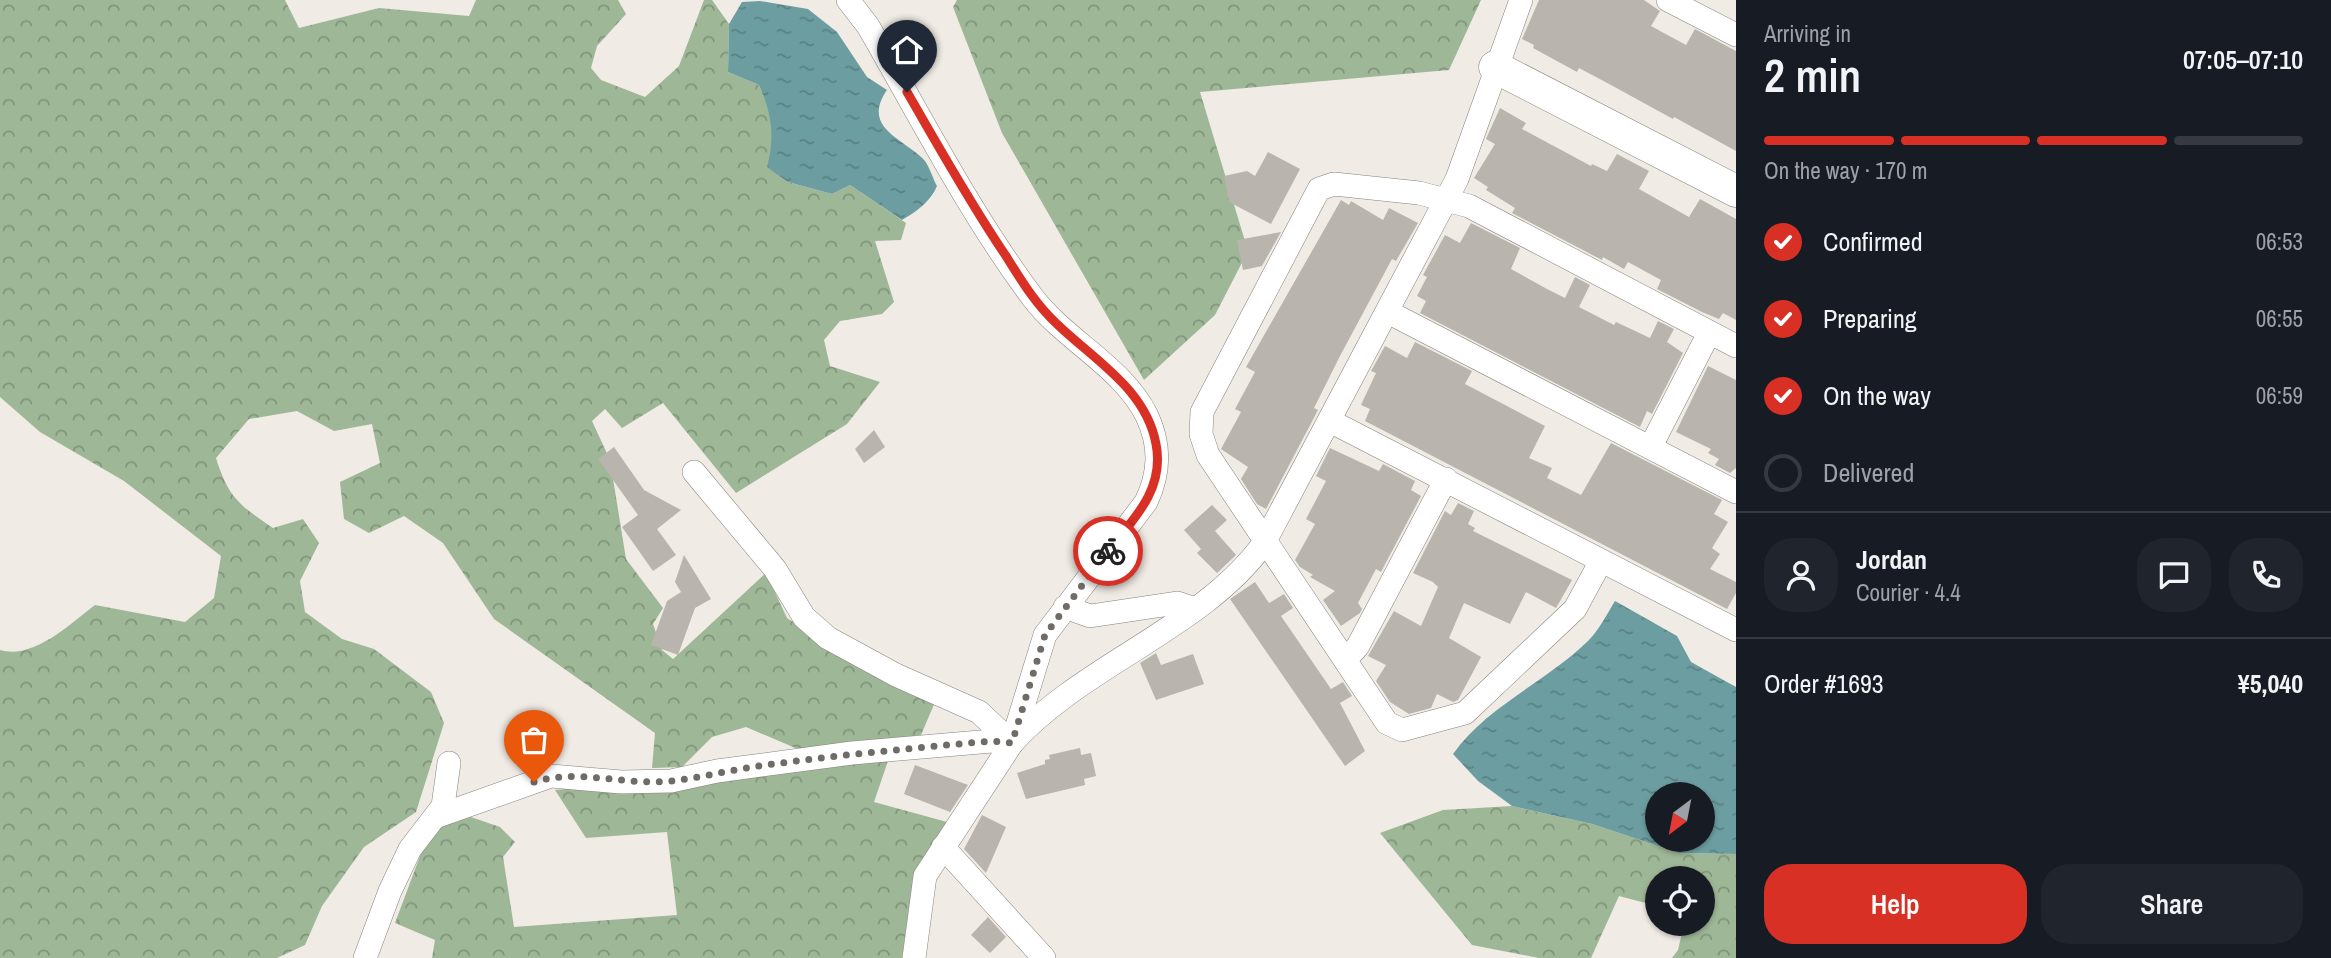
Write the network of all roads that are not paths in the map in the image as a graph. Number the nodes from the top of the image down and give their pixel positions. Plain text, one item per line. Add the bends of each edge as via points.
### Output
1 (848, 0) edge
2 (1521, 0) edge
3 (1668, 0) edge
4 (1736, 35) edge
5 (1495, 67) junction
6 (1736, 191) edge
7 (1447, 199) junction
8 (1388, 312) junction
9 (1709, 333) junction
10 (1736, 346) edge
11 (1330, 421) junction
12 (1651, 446) junction
13 (694, 472) dead end
14 (1446, 479) junction
15 (1736, 492) edge
16 (1264, 543) junction
17 (1601, 561) junction
18 (1065, 607) junction
19 (1195, 608) junction
20 (1736, 630) edge
21 (1346, 659) junction
22 (1012, 743) junction
23 (449, 763) dead end
24 (438, 816) junction
25 (943, 847) junction
26 (365, 958) edge
27 (914, 958) edge
28 (1044, 958) edge

1 - 18 street via 1034,299 1130,390 1152,428 1158,466 1146,502
2 - 5 street
3 - 4 street
5 - 6 street
5 - 7 street
7 - 8 street
7 - 9 street via 1469,206
7 - 16 street via 1334,184 1319,189 1202,412 1201,434 1208,455
8 - 11 street
8 - 12 street
9 - 10 street
9 - 12 street
11 - 14 street
11 - 16 street
12 - 15 street
13 - 22 street via 775,569 804,617 828,638 979,712
14 - 17 street
14 - 21 street via 1358,646
16 - 19 street
16 - 21 street
17 - 20 street
17 - 21 street via 1575,609 1465,713 1402,730 1387,723
18 - 19 street via 1090,616 1177,603
18 - 22 street via 1038,649
19 - 22 street via 1062,699
22 - 24 street via 852,753 671,781 551,776
22 - 25 street
23 - 24 street
24 - 26 street via 410,849
25 - 27 street via 925,876
25 - 28 street

